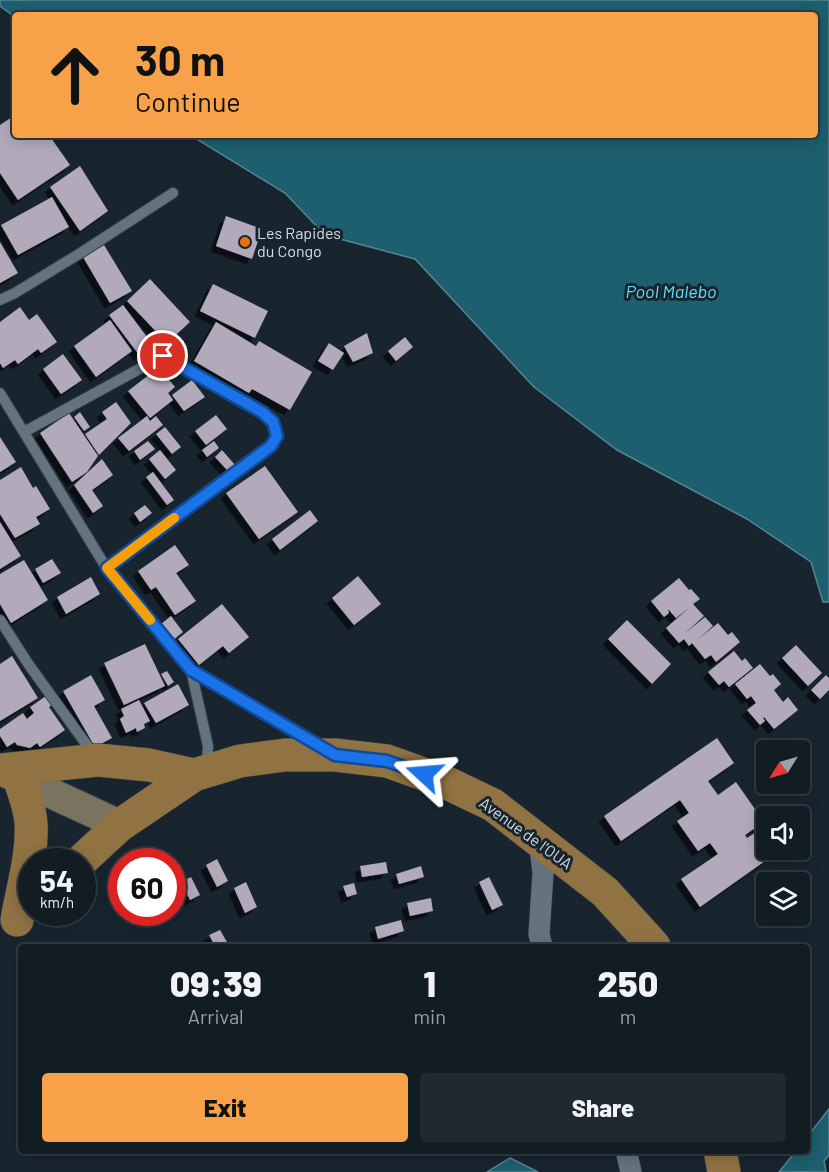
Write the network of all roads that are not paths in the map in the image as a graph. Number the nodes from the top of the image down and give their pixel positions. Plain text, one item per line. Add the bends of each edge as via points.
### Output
1 (173, 193) dead end
2 (0, 300) edge
3 (0, 393) edge
4 (24, 432) junction
5 (107, 568) junction
6 (0, 620) edge
7 (191, 670) junction
8 (335, 755) junction
9 (98, 760) junction
10 (6, 773) edge
11 (201, 773) junction
12 (120, 825) junction
13 (539, 840) junction
14 (95, 848) edge
15 (16, 921) edge
16 (542, 944) edge
17 (652, 944) edge

1 - 2 lane
3 - 4 lane
4 - 5 lane
4 - 5 lane via 163,356 273,422 277,436 271,446
5 - 7 lane
6 - 9 lane
7 - 8 lane
7 - 11 lane via 208,746
8 - 11 main road, Avenue de l'OUA via 240,761
8 - 13 main road, Avenue de l'OUA via 387,761 443,781 493,805
9 - 10 main road
9 - 11 main road
10 - 12 main road
10 - 15 main road via 27,802 31,823
11 - 12 main road, Avenue de l'OUA
12 - 14 main road, Avenue de l'OUA
13 - 16 street via 543,873 539,934
13 - 17 main road, Avenue de l'OUA via 605,892

